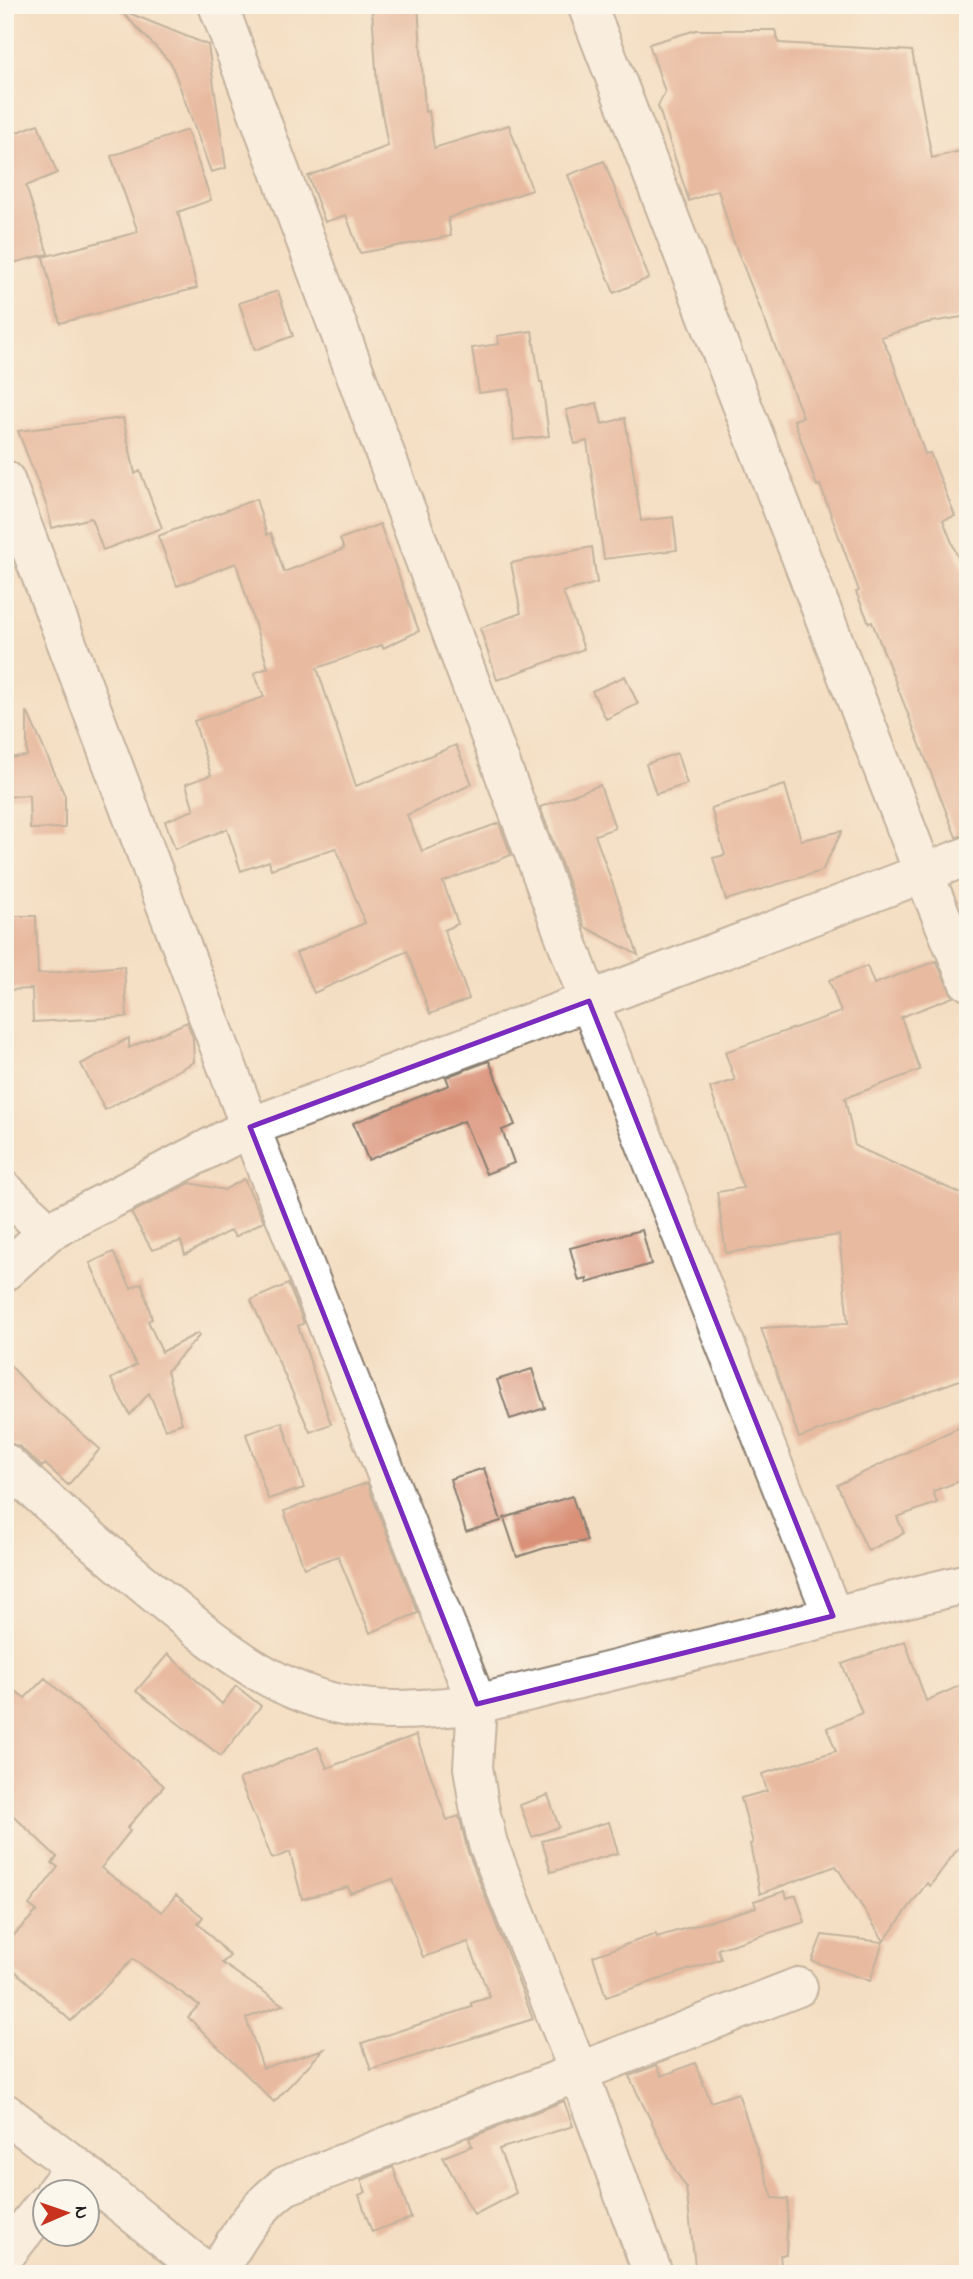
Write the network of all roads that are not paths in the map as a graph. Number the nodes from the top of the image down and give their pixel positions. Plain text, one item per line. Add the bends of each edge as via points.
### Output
1 (218, 5) edge
2 (587, 5) edge
3 (5, 480) edge
4 (968, 856) edge
5 (924, 874) junction
6 (968, 981) edge
7 (589, 1001) junction
8 (250, 1127) junction
9 (5, 1191) edge
10 (48, 1232) junction
11 (5, 1271) edge
12 (5, 1463) edge
13 (968, 1583) edge
14 (833, 1616) junction
15 (477, 1704) junction
16 (798, 1987) dead end
17 (579, 2073) junction
18 (5, 2113) edge
19 (64, 2178) edge
20 (102, 2204) edge
21 (32, 2221) edge
22 (5, 2255) edge
23 (208, 2274) edge
24 (216, 2274) edge
25 (653, 2274) edge

1 - 7 street
2 - 5 street
3 - 8 street
4 - 5 street
5 - 6 street
5 - 7 street
7 - 8 street
7 - 14 street
8 - 10 street
8 - 15 street
9 - 10 street
10 - 11 street
12 - 15 street via 233,1657 294,1691 350,1706 408,1711
13 - 14 street
14 - 15 street
15 - 17 street via 473,1767 488,1844
16 - 17 street
17 - 24 street via 285,2186 251,2218
17 - 25 street
18 - 19 street
20 - 23 street
21 - 22 street

